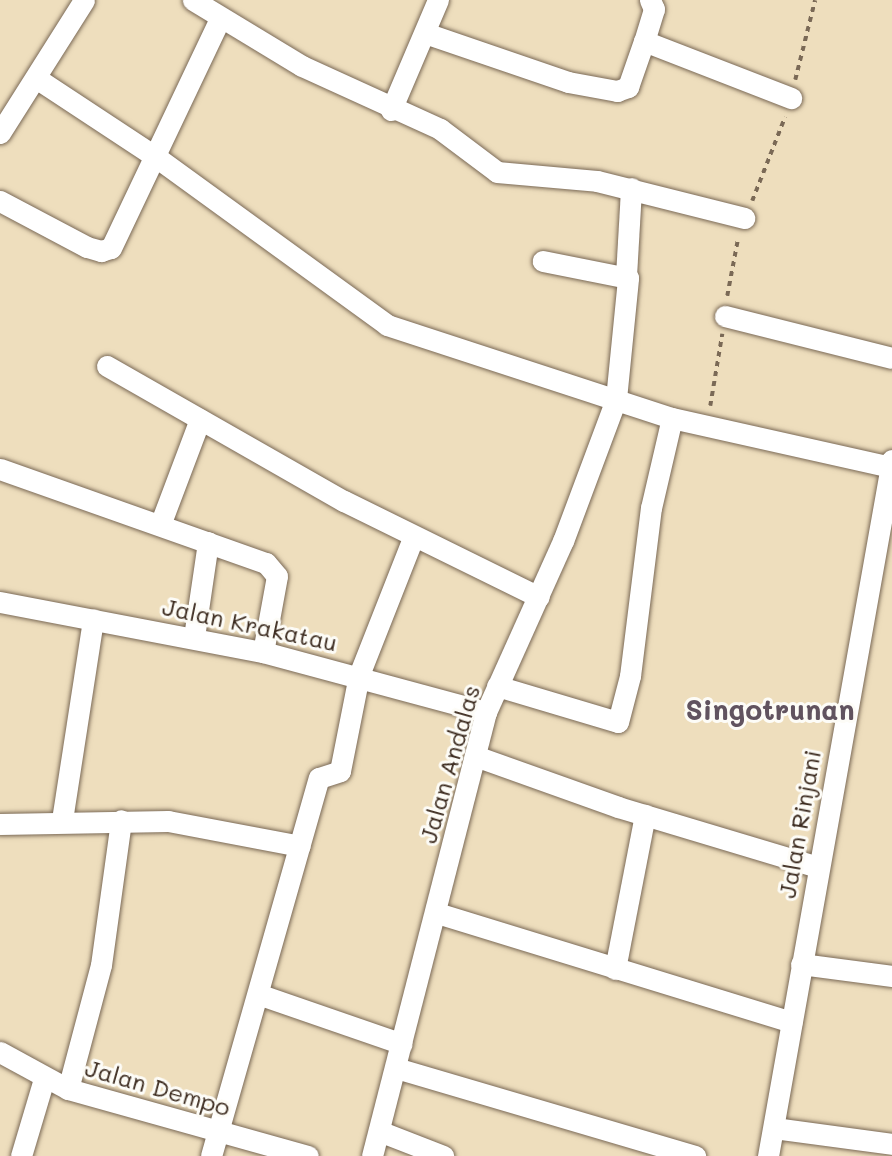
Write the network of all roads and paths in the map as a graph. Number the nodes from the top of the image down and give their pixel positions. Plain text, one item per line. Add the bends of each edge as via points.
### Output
1 (84, 0) edge
2 (193, 0) edge
3 (438, 0) edge
4 (650, 0) edge
5 (220, 18) junction
6 (425, 33) junction
7 (644, 41) junction
8 (36, 78) junction
9 (791, 98) dead end
10 (391, 110) junction
11 (0, 133) edge
12 (156, 156) junction
13 (631, 188) junction
14 (0, 201) edge
15 (744, 218) dead end
16 (543, 261) dead end
17 (626, 276) junction
18 (724, 316) dead end
19 (892, 358) edge
20 (107, 366) dead end
21 (616, 399) junction
22 (672, 418) junction
23 (200, 419) junction
24 (891, 463) edge
25 (0, 469) edge
26 (160, 525) junction
27 (413, 538) junction
28 (208, 542) junction
29 (539, 597) junction
30 (0, 602) edge
31 (93, 619) junction
32 (194, 637) junction
33 (263, 652) junction
34 (359, 675) junction
35 (498, 686) junction
36 (486, 712) junction
37 (475, 756) junction
38 (645, 815) junction
39 (62, 820) junction
40 (121, 820) junction
41 (0, 824) edge
42 (300, 846) junction
43 (818, 867) junction
44 (437, 913) junction
45 (801, 964) junction
46 (615, 969) junction
47 (892, 976) edge
48 (258, 994) junction
49 (792, 1022) junction
50 (402, 1044) junction
51 (0, 1052) edge
52 (396, 1068) junction
53 (44, 1079) junction
54 (68, 1089) junction
55 (774, 1128) junction
56 (218, 1131) junction
57 (379, 1131) junction
58 (892, 1144) edge
59 (20, 1156) edge
60 (211, 1156) edge
61 (308, 1156) edge
62 (372, 1156) edge
63 (443, 1156) edge
64 (695, 1156) edge
65 (768, 1156) edge

1 - 8 street
2 - 5 street
3 - 6 street
4 - 7 street via 654,9
5 - 10 street
5 - 12 street
6 - 7 street via 568,82 617,91 628,87
6 - 10 street
7 - 9 street
8 - 11 street
8 - 12 street
10 - 13 street via 440,129 503,174 561,176
12 - 14 street via 107,251 88,247
12 - 21 street via 387,325
13 - 15 street
13 - 17 street, Jalan Andalas
16 - 17 street
17 - 21 street, Jalan Andalas via 628,306
18 - 19 street
20 - 23 street
21 - 22 street
21 - 29 street, Jalan Andalas
22 - 24 street
22 - 35 street via 651,508 630,676 619,721
23 - 26 street
23 - 27 street
24 - 43 street, Jalan Rinjani
25 - 26 street
26 - 28 street
27 - 29 street
27 - 34 street
28 - 32 street
28 - 33 street via 266,563 277,576
29 - 35 street, Jalan Andalas
30 - 31 street, Jalan Krakatau
31 - 32 street, Jalan Krakatau
31 - 39 street
32 - 33 street, Jalan Krakatau
33 - 34 street, Jalan Krakatau
34 - 36 street, Jalan Krakatau
34 - 42 street via 340,771 318,778
35 - 36 street, Jalan Andalas
36 - 37 street, Jalan Andalas
37 - 38 street
37 - 44 street, Jalan Andalas
38 - 43 street
38 - 46 street
39 - 40 street
39 - 41 street
40 - 42 street via 202,825
40 - 54 street via 101,965
42 - 48 street
43 - 45 street, Jalan Rinjani
44 - 46 street
44 - 50 street, Jalan Andalas
45 - 47 street
45 - 49 street, Jalan Rinjani
46 - 49 street
48 - 50 street
48 - 56 street
49 - 55 street, Jalan Rinjani
50 - 52 street, Jalan Andalas
51 - 53 street, Jalan Dempo
52 - 57 street, Jalan Andalas
52 - 64 street
53 - 54 street, Jalan Dempo
53 - 59 street
54 - 56 street, Jalan Dempo
55 - 58 street
55 - 65 street, Jalan Rinjani
56 - 60 street
56 - 61 street, Jalan Dempo
57 - 62 street, Jalan Andalas
57 - 63 street

